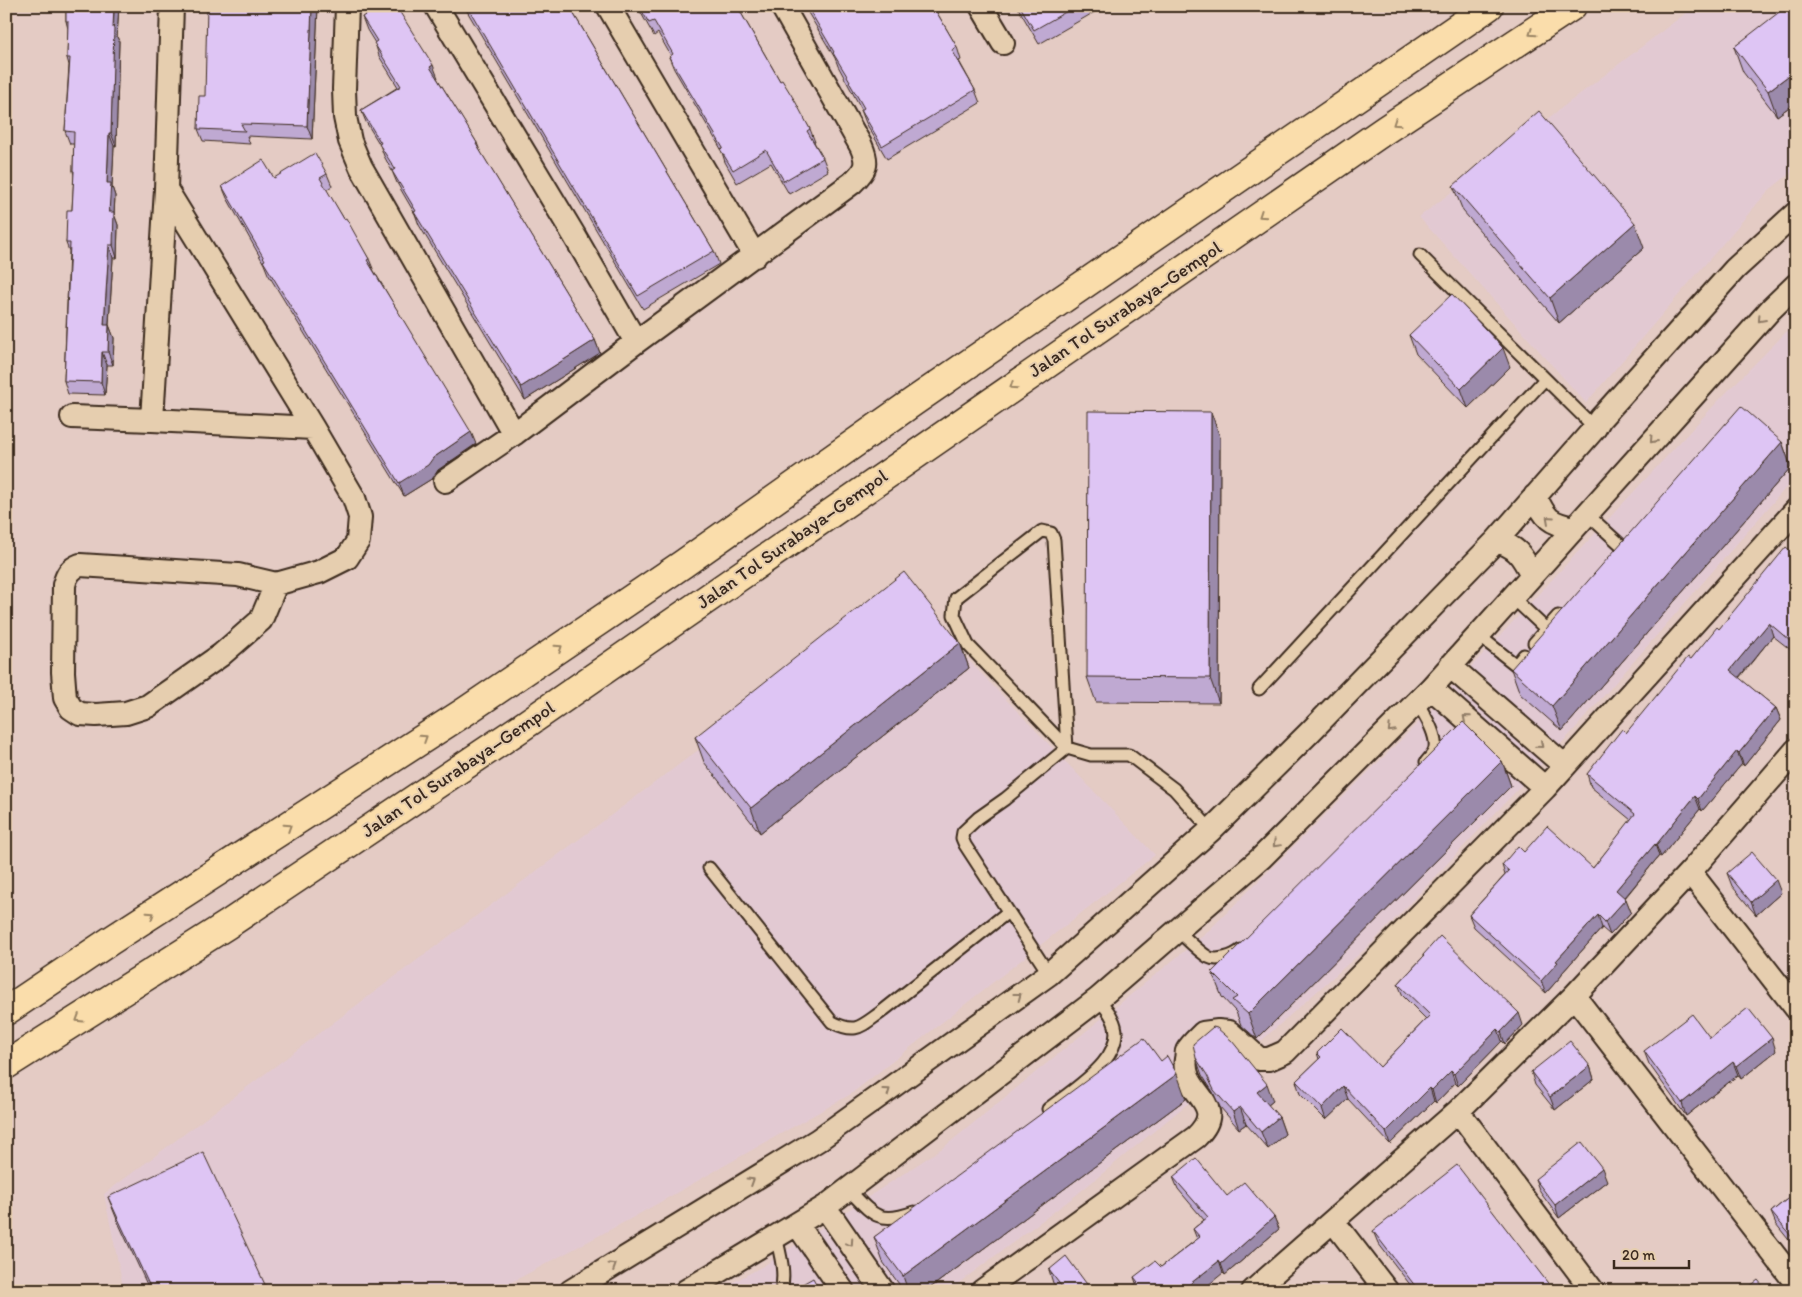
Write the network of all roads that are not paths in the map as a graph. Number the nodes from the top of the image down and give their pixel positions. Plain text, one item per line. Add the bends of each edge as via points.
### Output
1 (172, 6) edge
2 (347, 6) edge
3 (436, 6) edge
4 (608, 6) edge
5 (782, 6) edge
6 (981, 6) edge
7 (1489, 6) edge
8 (1572, 6) edge
9 (1003, 43) dead end
10 (166, 189) junction
11 (1796, 213) edge
12 (1420, 255) dead end
13 (755, 256) junction
14 (1796, 285) edge
15 (636, 342) junction
16 (1546, 379) junction
17 (72, 416) dead end
18 (152, 420) junction
19 (314, 428) junction
20 (1595, 428) junction
21 (514, 434) junction
22 (445, 481) dead end
23 (1535, 496) junction
24 (1796, 510) edge
25 (1580, 521) junction
26 (1496, 541) junction
27 (1621, 545) edge
28 (1532, 575) junction
29 (276, 584) junction
30 (1512, 597) junction
31 (1565, 608) edge
32 (1546, 629) junction
33 (1478, 635) junction
34 (1450, 666) junction
35 (1259, 689) dead end
36 (1424, 695) junction
37 (1067, 748) junction
38 (1796, 750) edge
39 (1565, 766) junction
40 (1416, 774) edge
41 (1545, 788) junction
42 (1211, 830) junction
43 (709, 868) dead end
44 (1690, 872) junction
45 (1008, 912) junction
46 (1178, 931) junction
47 (1251, 943) edge
48 (1048, 974) junction
49 (1574, 996) junction
50 (1098, 999) junction
51 (1796, 1008) edge
52 (6, 1011) edge
53 (17, 1058) edge
54 (1458, 1111) junction
55 (1041, 1115) edge
56 (848, 1189) junction
57 (924, 1206) edge
58 (825, 1207) junction
59 (1333, 1221) junction
60 (797, 1224) junction
61 (776, 1236) junction
62 (1796, 1283) edge
63 (571, 1291) edge
64 (686, 1291) edge
65 (781, 1291) edge
66 (843, 1291) edge
67 (883, 1291) edge
68 (982, 1291) edge
69 (1253, 1291) edge
70 (1386, 1291) edge
71 (1593, 1291) edge

1 - 10 street
2 - 21 street via 344,89 350,141 361,167
3 - 15 street
4 - 13 street
5 - 13 street via 861,146 866,164 863,173 852,183
6 - 9 street
52 -> 7 highway via 683,564
8 -> 53 highway, Jalan Tol Surabaya–Gempol via 1377,136 519,729 227,925
10 - 18 street
10 - 19 street
11 - 20 street via 1735,269
12 - 16 lane
13 - 15 street
14 -> 25 street via 1770,309
15 - 21 street
16 - 20 lane
16 - 35 lane
17 - 18 street
18 - 19 street
19 - 29 street via 354,498 360,517 358,541 347,558 319,572
20 - 23 street
21 - 22 street
25 -> 23 street via 1556,524 1543,513
23 - 26 street
24 - 39 street
25 - 27 lane
25 - 28 street
26 - 28 street via 1510,545 1523,556
26 - 42 street
28 - 30 street
29 - 29 street via 238,575 80,565 73,568 64,585 64,698 80,714 96,716 126,713 148,706 221,655 261,620
30 - 32 lane
30 - 33 street
31 - 32 lane
32 - 33 lane via 1516,665
33 - 34 street
34 - 36 street
34 -> 39 street
36 - 40 lane via 1435,748
41 -> 36 street
36 -> 46 street via 1261,858
37 - 37 lane via 1054,540 1051,533 1042,531 956,598 954,615 968,645
37 - 42 lane via 1091,755 1129,755 1174,789
37 - 45 lane via 963,832 965,846
38 - 44 street
39 - 41 street
41 - 68 street via 1285,1052 1259,1059 1230,1032 1203,1033 1188,1051 1185,1067 1209,1110 1205,1128
42 - 48 street
43 - 45 lane via 832,1022 846,1029 860,1027 880,1013
44 - 49 street
44 - 51 street
45 - 48 lane
46 - 47 lane via 1209,958 1236,955
46 - 50 street
63 -> 48 street via 818,1140
49 - 54 street
49 - 62 street
50 - 55 lane via 1113,1018 1117,1034 1113,1050 1102,1066
50 - 56 street
54 - 59 street
54 - 71 street
56 - 57 lane via 866,1208 883,1218 896,1218
56 - 58 street
58 - 60 street
58 -> 67 street
59 - 69 street
59 - 70 street
60 - 61 street
60 - 66 street
61 - 64 street
61 - 65 lane via 784,1281

